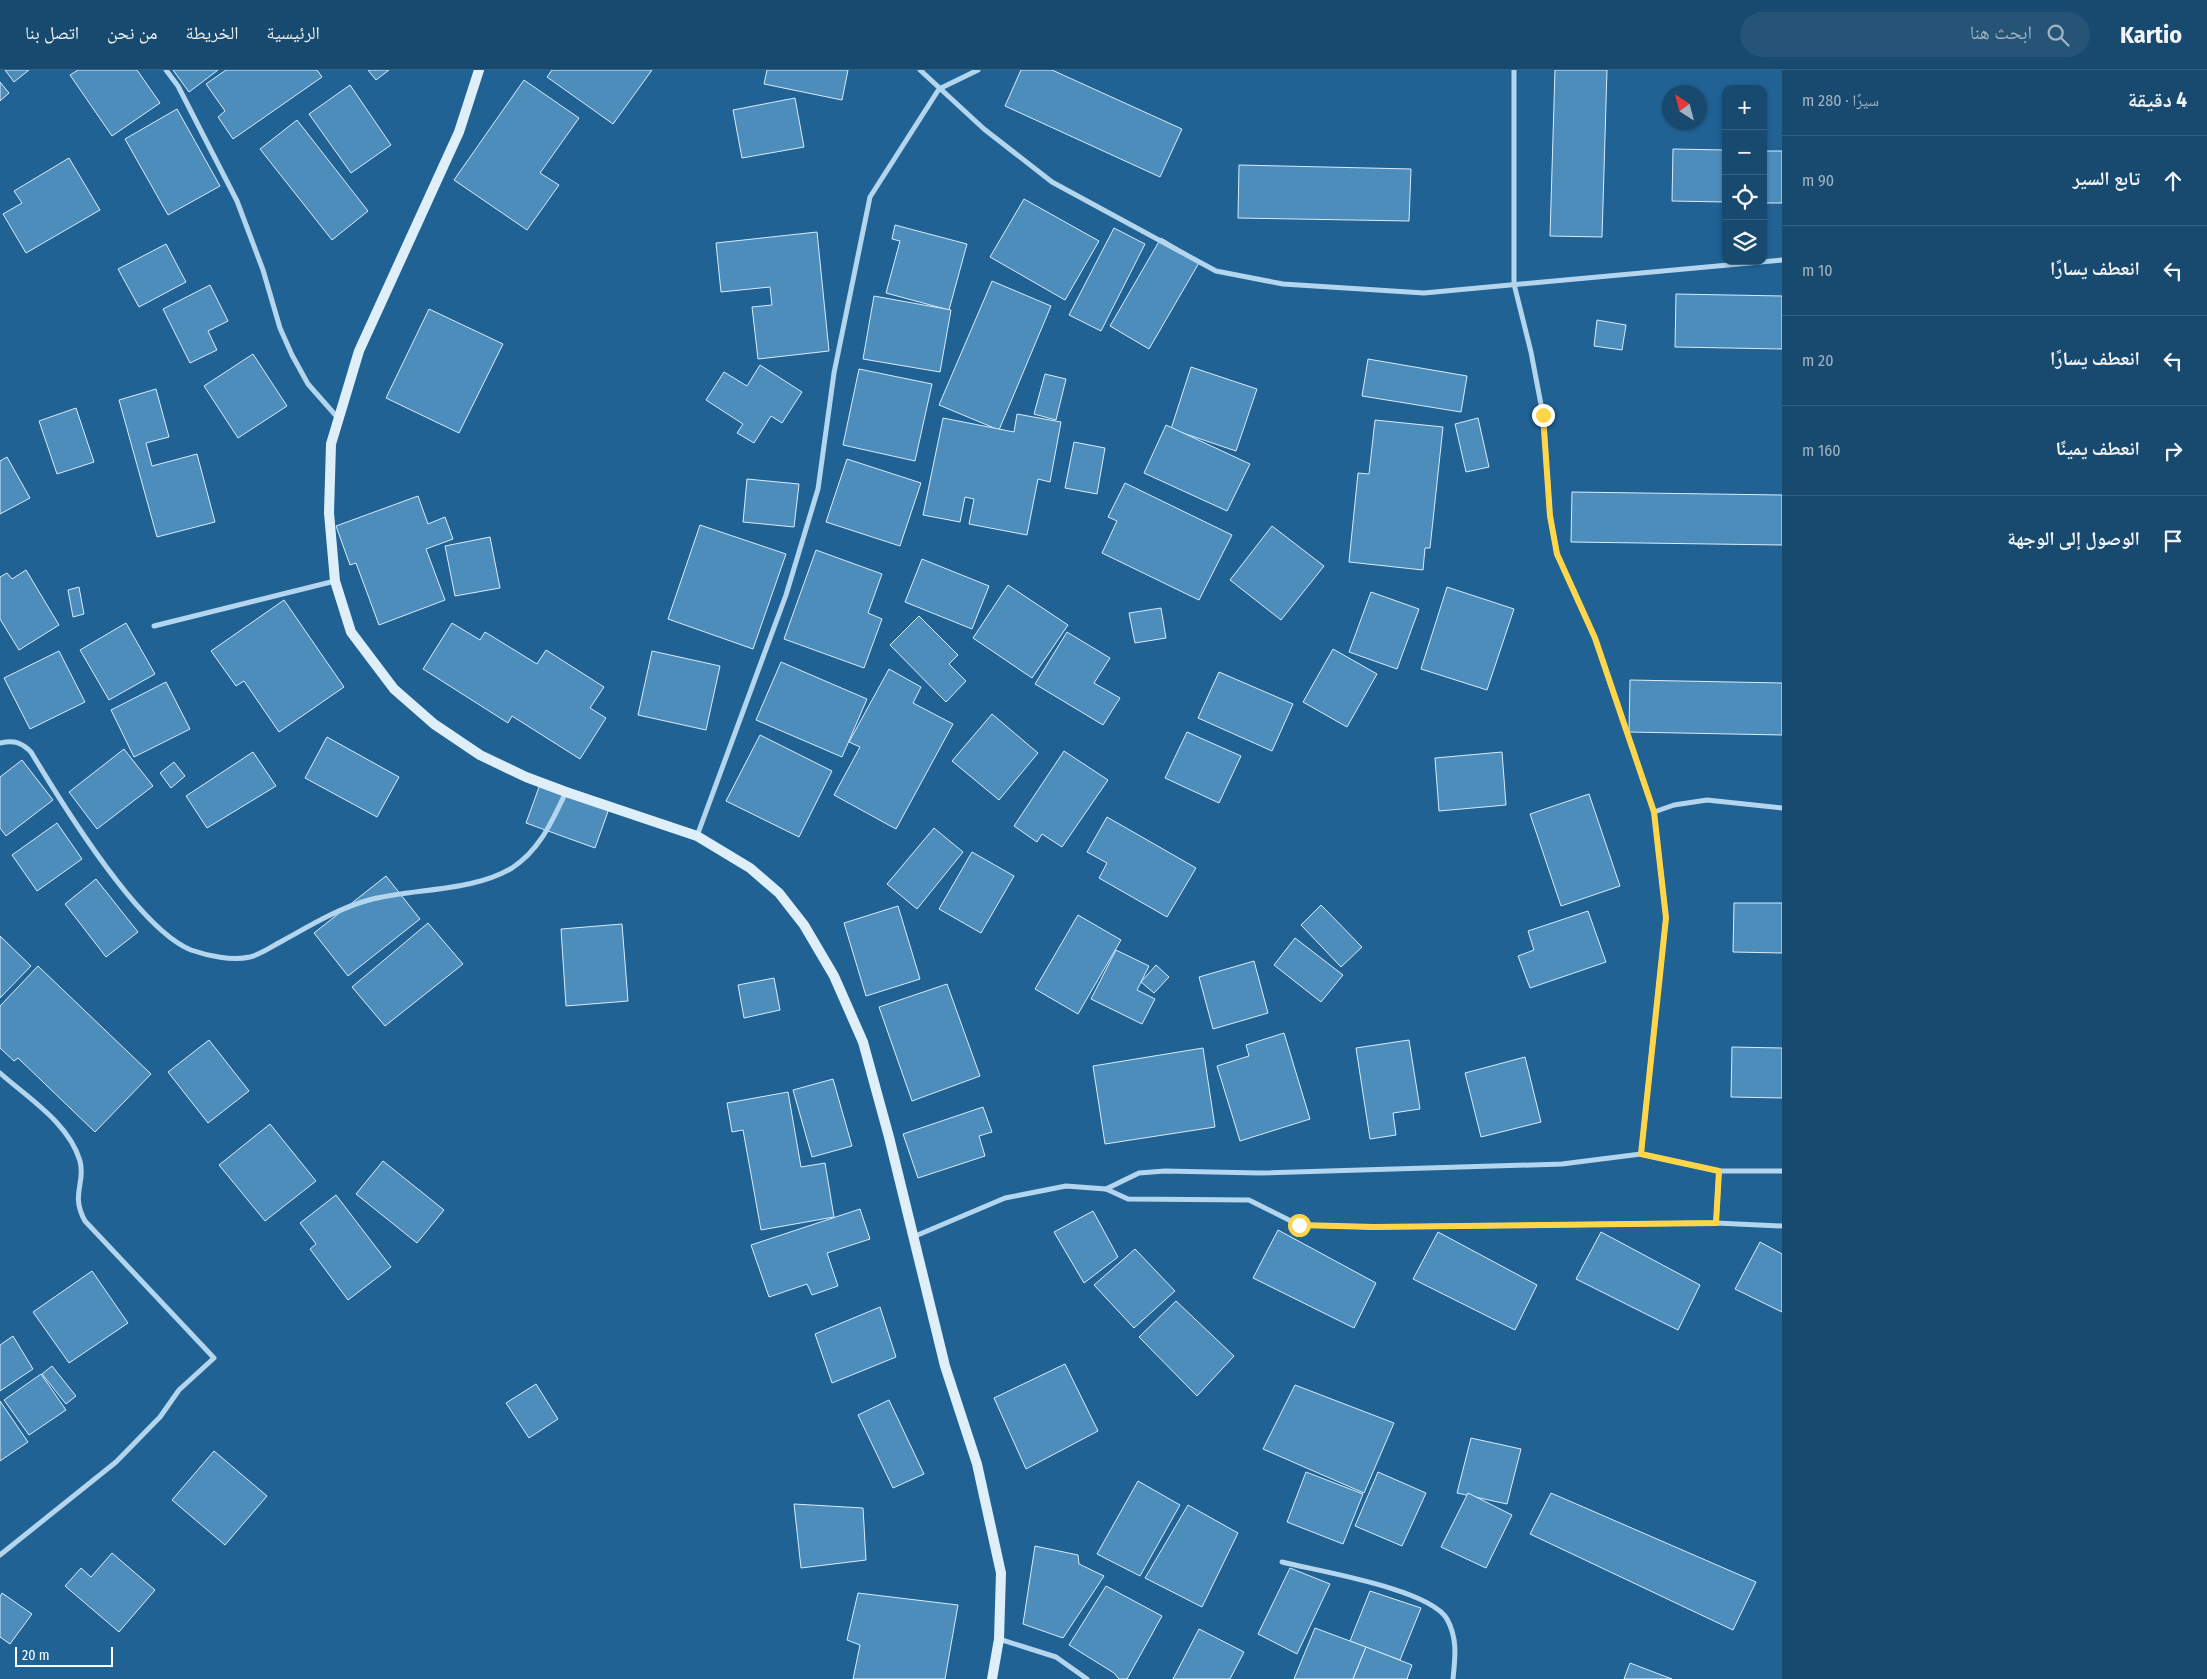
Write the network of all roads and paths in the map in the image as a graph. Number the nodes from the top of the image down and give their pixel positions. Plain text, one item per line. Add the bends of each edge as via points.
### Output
1 (166, 70) edge
2 (479, 70) edge
3 (920, 70) edge
4 (978, 70) edge
5 (1514, 70) edge
6 (939, 89) junction
7 (1782, 260) edge
8 (1514, 284) junction
9 (338, 418) junction
10 (335, 581) junction
11 (154, 626) dead end
12 (0, 743) edge
13 (566, 792) junction
14 (1782, 808) edge
15 (1654, 812) junction
16 (696, 836) junction
17 (0, 1073) edge
18 (1641, 1154) junction
19 (1719, 1171) junction
20 (1782, 1171) edge
21 (1106, 1189) junction
22 (1716, 1223) junction
23 (1782, 1226) edge
24 (913, 1237) junction
25 (0, 1554) edge
26 (1282, 1562) dead end
27 (999, 1639) junction
28 (992, 1679) edge
29 (1087, 1679) edge
30 (1453, 1679) edge

1 - 9 street via 178,86 237,202 292,355 308,384
2 - 9 street via 459,132 359,351
3 - 6 street
4 - 6 street
5 - 8 street
6 - 8 street via 1052,182 1216,270 1283,284 1424,293
6 - 16 street via 870,197 834,373 818,489 786,595
7 - 8 street
8 - 15 street via 1543,415 1550,516 1557,554 1595,638
9 - 10 street via 331,444 329,513
10 - 11 street
10 - 13 street via 351,632 394,689 434,724 480,755
12 - 13 street via 12,740 31,752 74,822 140,908 166,934 189,949 218,957 250,957 368,900 458,886 487,879 511,868 535,848
13 - 16 street
14 - 15 street via 1707,800
15 - 18 street via 1666,918
16 - 24 street via 750,868 779,894 804,925 834,976 863,1042
17 - 25 street via 40,1107 76,1152 80,1163 77,1205 85,1221 214,1358 179,1390 160,1417 116,1462
18 - 19 street
18 - 21 street via 1562,1164 1260,1173 1165,1171 1139,1173
19 - 20 street
19 - 22 street
21 - 22 street via 1128,1199 1249,1200 1299,1225
21 - 24 street via 1066,1186 1005,1198
22 - 23 street
24 - 27 street via 945,1366 977,1464 1001,1573
26 - 30 street via 1400,1590 1427,1601 1446,1617 1452,1631 1456,1646
27 - 28 street
27 - 29 street via 1056,1657

